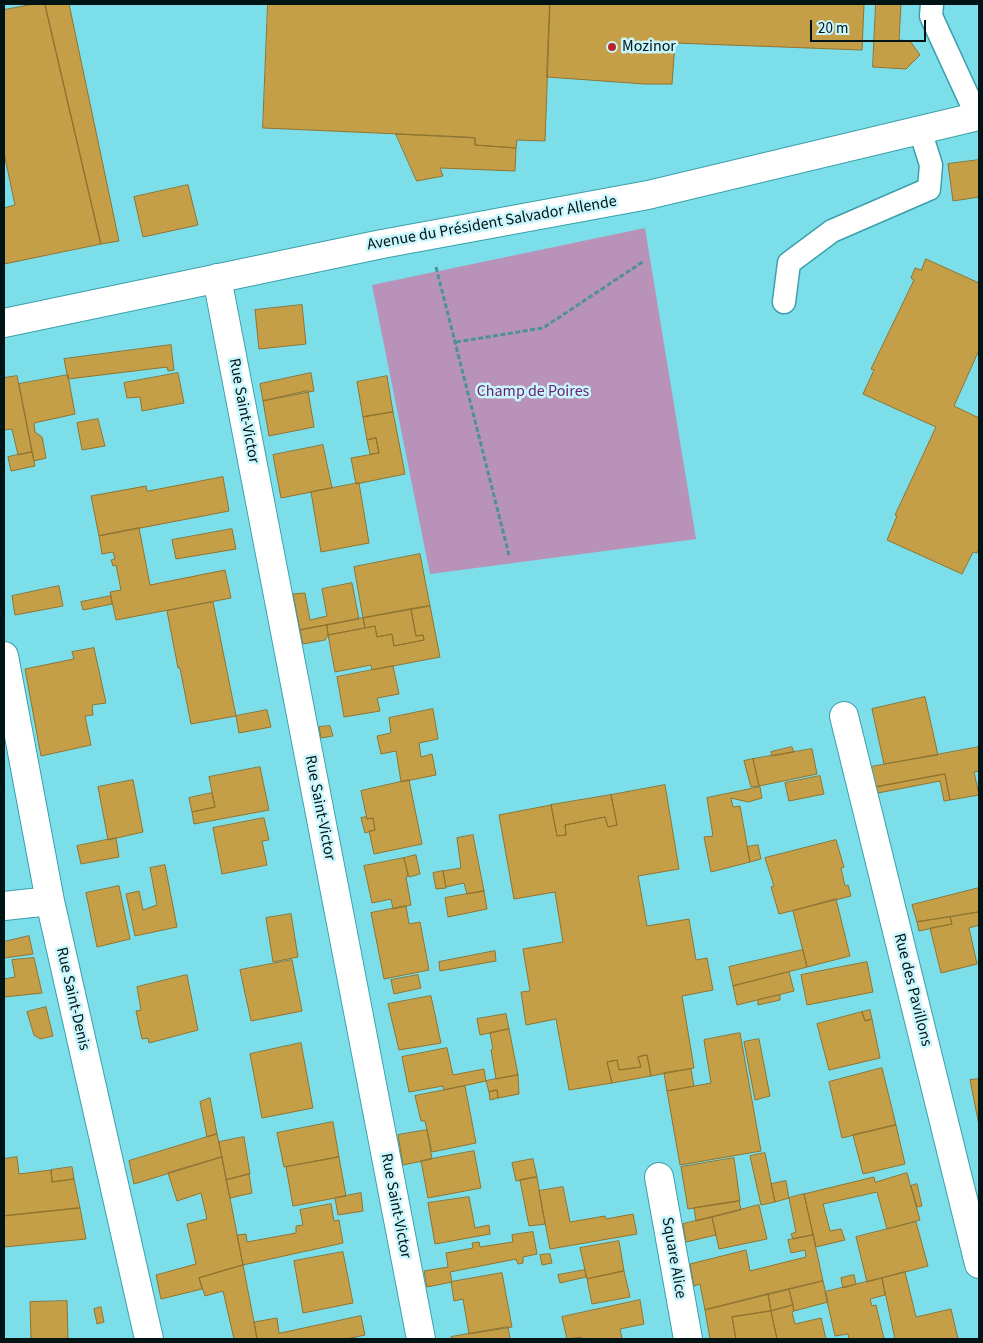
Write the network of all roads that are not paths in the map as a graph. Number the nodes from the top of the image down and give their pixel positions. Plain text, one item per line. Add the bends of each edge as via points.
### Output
1 (932, 4) edge
2 (978, 116) edge
3 (920, 130) junction
4 (217, 278) junction
5 (784, 302) dead end
6 (4, 323) edge
7 (4, 656) edge
8 (844, 716) dead end
9 (50, 901) junction
10 (4, 906) edge
11 (658, 1177) dead end
12 (979, 1264) edge
13 (149, 1339) edge
14 (421, 1339) edge
15 (688, 1339) edge

1 - 2 lane via 931,16
2 - 3 street, Avenue du Président Salvador Allende
3 - 4 street, Avenue du Président Salvador Allende via 648,195
3 - 5 lane via 931,164 928,189 832,231 789,263
4 - 6 street, Avenue du Président Salvador Allende
4 - 14 street, Rue Saint-Victor
7 - 9 street, Rue Saint-Denis
8 - 12 street, Rue des Pavillons
9 - 10 street
9 - 13 street, Rue Saint-Denis
11 - 15 street, Square Alice

